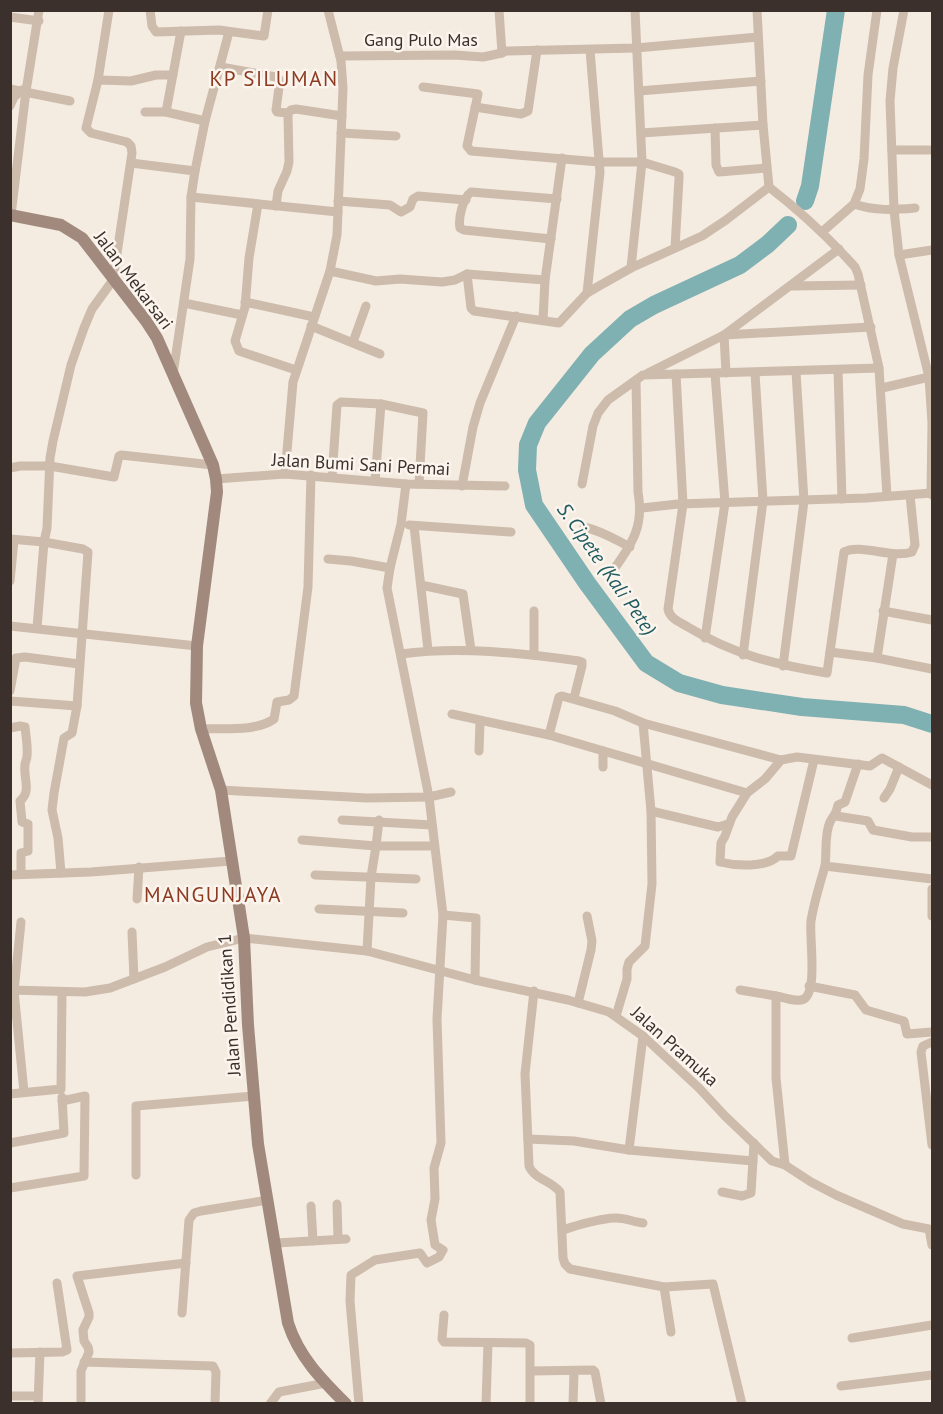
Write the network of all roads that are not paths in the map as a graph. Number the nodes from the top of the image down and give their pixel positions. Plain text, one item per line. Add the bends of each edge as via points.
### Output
1 (109, 10) edge
2 (150, 10) edge
3 (268, 10) edge
4 (328, 10) edge
5 (499, 10) edge
6 (634, 10) edge
7 (757, 10) edge
8 (877, 10) edge
9 (904, 10) edge
10 (39, 16) edge
11 (10, 17) edge
12 (181, 31) junction
13 (229, 32) junction
14 (758, 37) junction
15 (636, 48) junction
16 (537, 50) junction
17 (590, 50) junction
18 (502, 54) junction
19 (340, 56) junction
20 (221, 66) junction
21 (172, 75) junction
22 (98, 80) junction
23 (761, 81) junction
24 (423, 87) dead end
25 (10, 89) edge
26 (639, 90) junction
27 (24, 91) junction
28 (70, 101) dead end
29 (10, 106) edge
30 (475, 107) junction
31 (146, 112) dead end
32 (166, 112) junction
33 (288, 113) junction
34 (342, 116) junction
35 (205, 121) junction
36 (763, 125) junction
37 (715, 128) junction
38 (641, 133) junction
39 (341, 134) junction
40 (396, 136) dead end
41 (892, 150) junction
42 (933, 150) edge
43 (562, 158) junction
44 (599, 162) junction
45 (642, 162) junction
46 (131, 163) junction
47 (766, 168) junction
48 (195, 171) junction
49 (769, 188) junction
50 (191, 197) junction
51 (557, 199) junction
52 (465, 200) junction
53 (338, 201) junction
54 (258, 204) junction
55 (854, 204) junction
56 (276, 206) junction
57 (915, 208) dead end
58 (894, 210) junction
59 (338, 212) junction
60 (11, 215) edge
61 (822, 232) junction
62 (551, 239) junction
63 (675, 248) junction
64 (839, 249) junction
65 (933, 250) edge
66 (899, 255) junction
67 (631, 268) junction
68 (330, 271) junction
69 (467, 274) junction
70 (113, 280) junction
71 (545, 280) junction
72 (861, 285) junction
73 (790, 286) junction
74 (587, 293) junction
75 (184, 303) junction
76 (245, 303) junction
77 (366, 306) dead end
78 (242, 315) junction
79 (516, 316) junction
80 (543, 320) junction
81 (313, 322) junction
82 (871, 327) junction
83 (724, 335) junction
84 (353, 342) junction
85 (380, 354) dead end
86 (879, 368) junction
87 (296, 370) junction
88 (838, 370) junction
89 (796, 372) junction
90 (755, 373) junction
91 (173, 374) junction
92 (676, 374) junction
93 (715, 374) junction
94 (726, 374) junction
95 (929, 377) junction
96 (639, 378) junction
97 (882, 388) junction
98 (381, 404) junction
99 (213, 465) junction
100 (50, 466) junction
101 (10, 468) edge
102 (285, 474) junction
103 (311, 475) junction
104 (332, 477) junction
105 (216, 479) junction
106 (375, 481) junction
107 (582, 483) dead end
108 (406, 484) junction
109 (419, 484) junction
110 (462, 486) junction
111 (505, 486) dead end
112 (932, 493) edge
113 (910, 495) junction
114 (887, 496) junction
115 (842, 499) junction
116 (763, 501) junction
117 (804, 501) junction
118 (725, 503) junction
119 (683, 504) junction
120 (642, 508) junction
121 (401, 524) junction
122 (414, 526) junction
123 (584, 527) dead end
124 (511, 532) dead end
125 (12, 540) edge
126 (44, 542) junction
127 (630, 547) junction
128 (893, 554) junction
129 (328, 560) dead end
130 (390, 568) junction
131 (614, 569) dead end
132 (11, 572) edge
133 (10, 581) edge
134 (421, 585) junction
135 (534, 611) dead end
136 (883, 611) junction
137 (933, 620) edge
138 (10, 626) edge
139 (37, 628) junction
140 (81, 633) junction
141 (705, 638) junction
142 (197, 646) junction
143 (428, 650) junction
144 (471, 650) junction
145 (830, 651) junction
146 (401, 654) junction
147 (534, 655) junction
148 (743, 655) junction
149 (877, 658) junction
150 (79, 664) junction
151 (783, 666) junction
152 (933, 669) edge
153 (10, 691) edge
154 (574, 698) junction
155 (10, 701) edge
156 (77, 706) junction
157 (452, 714) dead end
158 (480, 722) junction
159 (643, 723) junction
160 (10, 728) edge
161 (201, 729) junction
162 (549, 735) junction
163 (479, 751) dead end
164 (603, 751) junction
165 (781, 760) junction
166 (814, 760) junction
167 (858, 764) junction
168 (648, 765) junction
169 (603, 767) dead end
170 (899, 767) junction
171 (933, 784) edge
172 (221, 790) junction
173 (451, 792) dead end
174 (747, 793) junction
175 (429, 797) junction
176 (884, 798) dead end
177 (651, 811) junction
178 (836, 816) junction
179 (342, 819) dead end
180 (379, 820) junction
181 (728, 824) junction
182 (432, 825) junction
183 (933, 837) edge
184 (302, 840) dead end
185 (376, 846) junction
186 (434, 846) junction
187 (231, 861) junction
188 (825, 866) junction
189 (139, 867) junction
190 (61, 873) junction
191 (21, 874) junction
192 (10, 875) edge
193 (315, 875) dead end
194 (370, 877) junction
195 (417, 879) dead end
196 (933, 879) edge
197 (932, 889) edge
198 (137, 899) dead end
199 (319, 909) dead end
200 (370, 912) junction
201 (403, 914) dead end
202 (443, 915) junction
203 (587, 916) dead end
204 (933, 916) edge
205 (21, 922) dead end
206 (132, 932) dead end
207 (244, 938) junction
208 (367, 951) junction
209 (440, 972) junction
210 (134, 978) junction
211 (475, 980) junction
212 (810, 986) junction
213 (740, 990) dead end
214 (12, 991) edge
215 (534, 991) junction
216 (62, 992) junction
217 (776, 996) junction
218 (578, 1003) junction
219 (616, 1016) junction
220 (933, 1032) edge
221 (643, 1036) junction
222 (933, 1042) edge
223 (61, 1089) junction
224 (24, 1092) junction
225 (10, 1094) edge
226 (254, 1096) junction
227 (63, 1101) junction
228 (930, 1112) edge
229 (528, 1139) junction
230 (10, 1143) edge
231 (754, 1143) junction
232 (933, 1144) edge
233 (629, 1150) junction
234 (753, 1161) junction
235 (785, 1165) junction
236 (136, 1175) dead end
237 (10, 1188) edge
238 (722, 1192) dead end
239 (268, 1200) junction
240 (337, 1204) dead end
241 (311, 1206) dead end
242 (643, 1223) dead end
243 (931, 1226) edge
244 (562, 1230) junction
245 (313, 1241) junction
246 (276, 1243) junction
247 (933, 1245) edge
248 (186, 1263) junction
249 (57, 1283) dead end
250 (664, 1287) junction
251 (182, 1313) dead end
252 (444, 1315) dead end
253 (933, 1325) edge
254 (671, 1332) dead end
255 (852, 1338) dead end
256 (489, 1343) junction
257 (40, 1352) junction
258 (10, 1353) edge
259 (84, 1362) junction
260 (531, 1371) junction
261 (574, 1372) junction
262 (933, 1375) edge
263 (326, 1383) junction
264 (841, 1386) dead end
265 (10, 1396) edge
266 (38, 1400) edge
267 (81, 1404) edge
268 (214, 1404) edge
269 (270, 1404) edge
270 (346, 1404) edge
271 (359, 1404) edge
272 (486, 1404) edge
273 (530, 1404) edge
274 (573, 1404) edge
275 (601, 1404) edge
276 (742, 1404) edge

1 - 22 street
2 - 12 street via 156,32
3 - 13 street via 264,36
4 - 19 street
5 - 18 street
6 - 15 street
7 - 14 street
8 - 55 street via 868,75 864,159
9 - 41 street via 893,69
10 - 11 street
10 - 27 street
12 - 13 street
12 - 21 street
13 - 20 street
14 - 15 street, Gang Pulo Mas
14 - 23 street
15 - 17 street, Gang Pulo Mas
15 - 26 street
16 - 17 street, Gang Pulo Mas
16 - 18 street, Gang Pulo Mas
16 - 30 street via 528,111 521,114
17 - 44 street
18 - 19 street, Gang Pulo Mas
19 - 34 street
20 - 33 street via 279,78 276,110
20 - 35 street
21 - 22 street via 131,81
21 - 32 street
22 - 46 street via 86,128 91,133 127,142 132,149
23 - 26 street
23 - 36 street
24 - 30 street via 478,94
25 - 27 street
26 - 38 street
27 - 28 street
27 - 29 street via 14,97
27 - 60 street
30 - 43 street via 469,150
31 - 32 street
32 - 35 street
33 - 34 street via 296,109
33 - 56 street via 289,162
34 - 39 street
35 - 48 street
36 - 37 street
36 - 47 street
37 - 38 street
37 - 47 street via 719,172
38 - 45 street
39 - 40 street
39 - 53 street
41 - 42 street
41 - 58 street
43 - 44 street
43 - 51 street
44 - 45 street
44 - 74 street
45 - 63 street via 678,174
45 - 67 street
46 - 48 street
46 - 70 street
47 - 49 street
48 - 50 street
49 - 61 street
49 - 63 street via 718,225
50 - 54 street
50 - 75 street via 190,259
51 - 52 street via 475,192
51 - 62 street
52 - 53 street via 418,196 401,212 386,205
52 - 62 street via 460,228
53 - 59 street
54 - 56 street
54 - 76 street
55 - 58 street
55 - 61 street
56 - 59 street
57 - 58 street
58 - 66 street
59 - 68 street
60 - 70 street, Jalan Mekarsari via 52,222 74,231
61 - 64 street
62 - 71 street
63 - 67 street
64 - 72 street via 855,267
64 - 73 street
65 - 66 street
66 - 95 street
67 - 74 street
68 - 69 street via 376,281 442,282
68 - 81 street
69 - 71 street
69 - 79 street via 472,310
70 - 91 street, Jalan Mekarsari via 157,338
70 - 100 street via 92,309 70,365
71 - 80 street
72 - 73 street
72 - 82 street
73 - 83 street
74 - 80 street via 562,321
75 - 78 street
75 - 91 street
76 - 78 street
76 - 81 street
77 - 84 street
78 - 87 street via 235,340 239,351
79 - 80 street
79 - 110 street, Jalan Bumi Sani Permai via 480,404
81 - 84 street
81 - 87 street
82 - 83 street
82 - 86 street
83 - 94 street
83 - 96 street
84 - 85 street
86 - 88 street
86 - 97 street
87 - 102 street
88 - 89 street
88 - 115 street
89 - 90 street
89 - 117 street
90 - 94 street
90 - 116 street
91 - 99 street, Jalan Mekarsari
92 - 93 street
92 - 96 street
92 - 119 street
93 - 94 street
93 - 118 street
95 - 97 street
95 - 112 street
96 - 107 street via 608,400 598,413
96 - 120 street via 638,492
97 - 114 street
98 - 104 street via 337,405
98 - 106 street
98 - 109 street via 424,415
99 - 100 street via 122,455 116,474 110,477
99 - 105 street, Jalan Mekarsari
100 - 101 street
100 - 126 street
102 - 103 street, Jalan Bumi Sani Permai
102 - 105 street, Jalan Bumi Sani Permai
103 - 104 street, Jalan Bumi Sani Permai
103 - 161 street via 308,587 294,696 275,703 274,719 269,722
104 - 106 street, Jalan Bumi Sani Permai
105 - 142 street, Jalan Pendidikan 1
106 - 108 street, Jalan Bumi Sani Permai
108 - 109 street, Jalan Bumi Sani Permai
108 - 121 street
109 - 110 street, Jalan Bumi Sani Permai
110 - 111 street
112 - 113 street
113 - 114 street
113 - 128 street via 914,550
114 - 115 street
115 - 117 street
116 - 117 street
116 - 118 street
116 - 148 street
117 - 151 street
118 - 119 street
118 - 141 street
119 - 120 street
119 - 141 street via 668,609 672,617
120 - 127 street
121 - 122 street
121 - 130 street
122 - 124 street
122 - 134 street
123 - 127 street
125 - 126 street
125 - 132 street
126 - 139 street
126 - 140 street via 88,552
127 - 131 street
128 - 136 street
128 - 145 street via 844,552
129 - 130 street
130 - 146 street via 387,588
132 - 133 street
134 - 143 street
134 - 144 street via 464,594
135 - 147 street
136 - 137 street
136 - 149 street
138 - 139 street
139 - 140 street
140 - 142 street
140 - 150 street
141 - 148 street
142 - 161 street, Jalan Pendidikan 1 via 196,703
143 - 144 street
143 - 146 street
144 - 147 street
145 - 149 street
145 - 151 street via 827,673
146 - 175 street
147 - 154 street via 582,662
148 - 151 street
149 - 152 street
150 - 153 street via 16,658
150 - 156 street
154 - 159 street
154 - 162 street via 559,697
155 - 156 street
156 - 190 street via 72,733 64,738 52,810
157 - 158 street
158 - 162 street
158 - 163 street
159 - 165 street
159 - 168 street
160 - 191 street via 25,727 27,750 27,789 20,801 29,842 28,851 21,853
161 - 172 street, Jalan Pendidikan 1
162 - 164 street
164 - 168 street
164 - 169 street
165 - 166 street
165 - 174 street
166 - 167 street
166 - 181 street via 791,856 778,856 772,862 759,864 722,863 721,843
167 - 170 street via 870,766 882,758
167 - 178 street via 847,799 838,805
168 - 174 street
168 - 177 street
170 - 171 street
170 - 176 street
172 - 175 street via 367,798
172 - 187 street, Jalan Pendidikan 1
173 - 175 street
174 - 181 street
175 - 182 street
177 - 181 street via 718,827
177 - 219 street via 652,884 645,946 629,962
178 - 183 street via 868,821 873,830
178 - 188 street via 830,821
179 - 180 street
180 - 182 street
180 - 185 street
182 - 186 street
184 - 185 street
185 - 186 street
185 - 194 street
186 - 202 street
187 - 189 street
187 - 207 street, Jalan Pendidikan 1
188 - 196 street
188 - 212 street via 811,922
189 - 190 street
189 - 198 street
190 - 191 street
191 - 192 street
193 - 194 street
194 - 195 street
194 - 200 street
197 - 204 street
199 - 200 street
200 - 201 street
200 - 208 street
202 - 209 street
202 - 211 street via 476,918
203 - 218 street via 592,941
205 - 214 street
206 - 210 street
207 - 208 street, Jalan Pramuka
207 - 210 street, Jalan Pramuka via 207,947
207 - 226 street, Jalan Pendidikan 1
208 - 209 street, Jalan Pramuka
209 - 211 street, Jalan Pramuka
209 - 271 street via 437,1048 441,1143 434,1168 431,1220 435,1245 443,1250 427,1263 420,1253 375,1260 351,1275
210 - 216 street, Jalan Pramuka via 111,988
211 - 215 street, Jalan Pramuka
212 - 217 street via 802,1000
212 - 220 street via 855,995 866,1010 904,1021 907,1034
213 - 217 street
214 - 216 street, Jalan Pramuka
214 - 224 street
215 - 218 street, Jalan Pramuka
215 - 229 street via 525,1074
216 - 223 street
217 - 235 street via 776,1078
218 - 219 street, Jalan Pramuka
219 - 221 street, Jalan Pramuka
221 - 231 street, Jalan Pramuka
221 - 233 street
222 - 228 street via 923,1046 921,1052
223 - 224 street
223 - 227 street
224 - 225 street
226 - 236 street via 135,1106
226 - 239 street, Jalan Pendidikan 1
227 - 230 street via 64,1133
227 - 237 street via 85,1096 84,1176
228 - 232 street
229 - 233 street
229 - 244 street via 532,1173 560,1192
231 - 234 street
231 - 235 street, Jalan Pramuka via 772,1161
233 - 234 street
234 - 238 street via 751,1193 742,1196
235 - 243 street, Jalan Pramuka via 836,1195 903,1224
239 - 246 street, Jalan Pendidikan 1
239 - 248 street via 194,1213 189,1220
240 - 245 street via 342,1239
241 - 245 street
242 - 244 street via 616,1218
243 - 247 street, Jalan Pramuka
244 - 250 street via 563,1258 570,1269
245 - 246 street
246 - 263 street, Jalan Pendidikan 1 via 293,1341
248 - 251 street
248 - 259 street via 77,1276 89,1313 83,1330 88,1347
249 - 257 street via 68,1348 62,1352
250 - 254 street
250 - 276 street via 713,1284
252 - 256 street via 443,1342
253 - 255 street
256 - 260 street via 528,1343
256 - 272 street
257 - 258 street
257 - 266 street
259 - 267 street
259 - 268 street via 213,1366
260 - 261 street
260 - 273 street
261 - 274 street
261 - 275 street via 594,1371
262 - 264 street
263 - 269 street via 279,1392
263 - 270 street, Jalan Pendidikan 1
265 - 266 street

